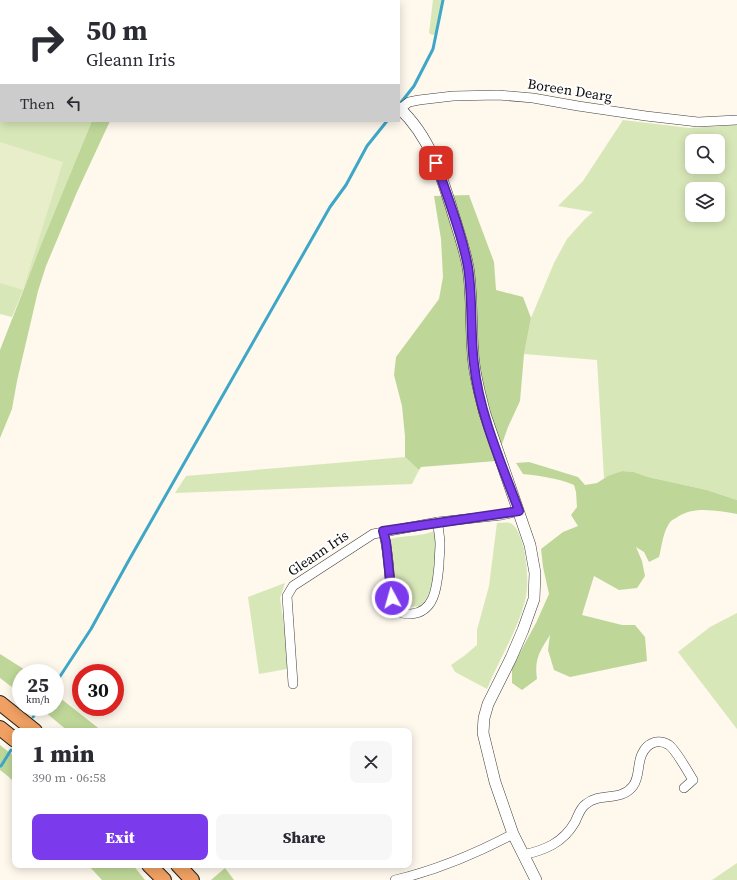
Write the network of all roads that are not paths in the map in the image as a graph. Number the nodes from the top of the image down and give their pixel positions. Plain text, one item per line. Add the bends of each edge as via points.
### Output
1 (400, 108) edge
2 (737, 120) edge
3 (519, 511) junction
4 (438, 522) junction
5 (383, 531) junction
6 (293, 684) dead end
7 (0, 703) edge
8 (0, 728) edge
9 (31, 728) edge
10 (12, 738) edge
11 (684, 788) dead end
12 (512, 834) junction
13 (523, 855) junction
14 (152, 868) edge
15 (181, 868) edge
16 (164, 880) edge
17 (192, 880) edge
18 (395, 880) edge
19 (536, 880) edge

1 - 2 street, Boreen Dearg via 406,103 419,100 498,94 698,122
1 - 3 street via 426,142 450,202 468,272 474,364 485,414
3 - 4 street, Gleann Iris
3 - 12 street via 530,545 535,572 534,599 524,630 488,704 483,733
4 - 5 street, Gleann Iris
4 - 5 street via 440,543 434,597 420,612 411,614 397,611 395,608
5 - 6 street, Gleann Iris via 373,534 293,586 287,596
7 - 9 highway
8 - 10 highway
11 - 13 street via 693,780 670,746 663,742 654,742 646,747 641,755 637,777 626,793 597,798 586,804 568,833 542,851
12 - 13 street
12 - 18 street via 465,858
13 - 19 street
14 - 16 highway
15 - 17 highway

